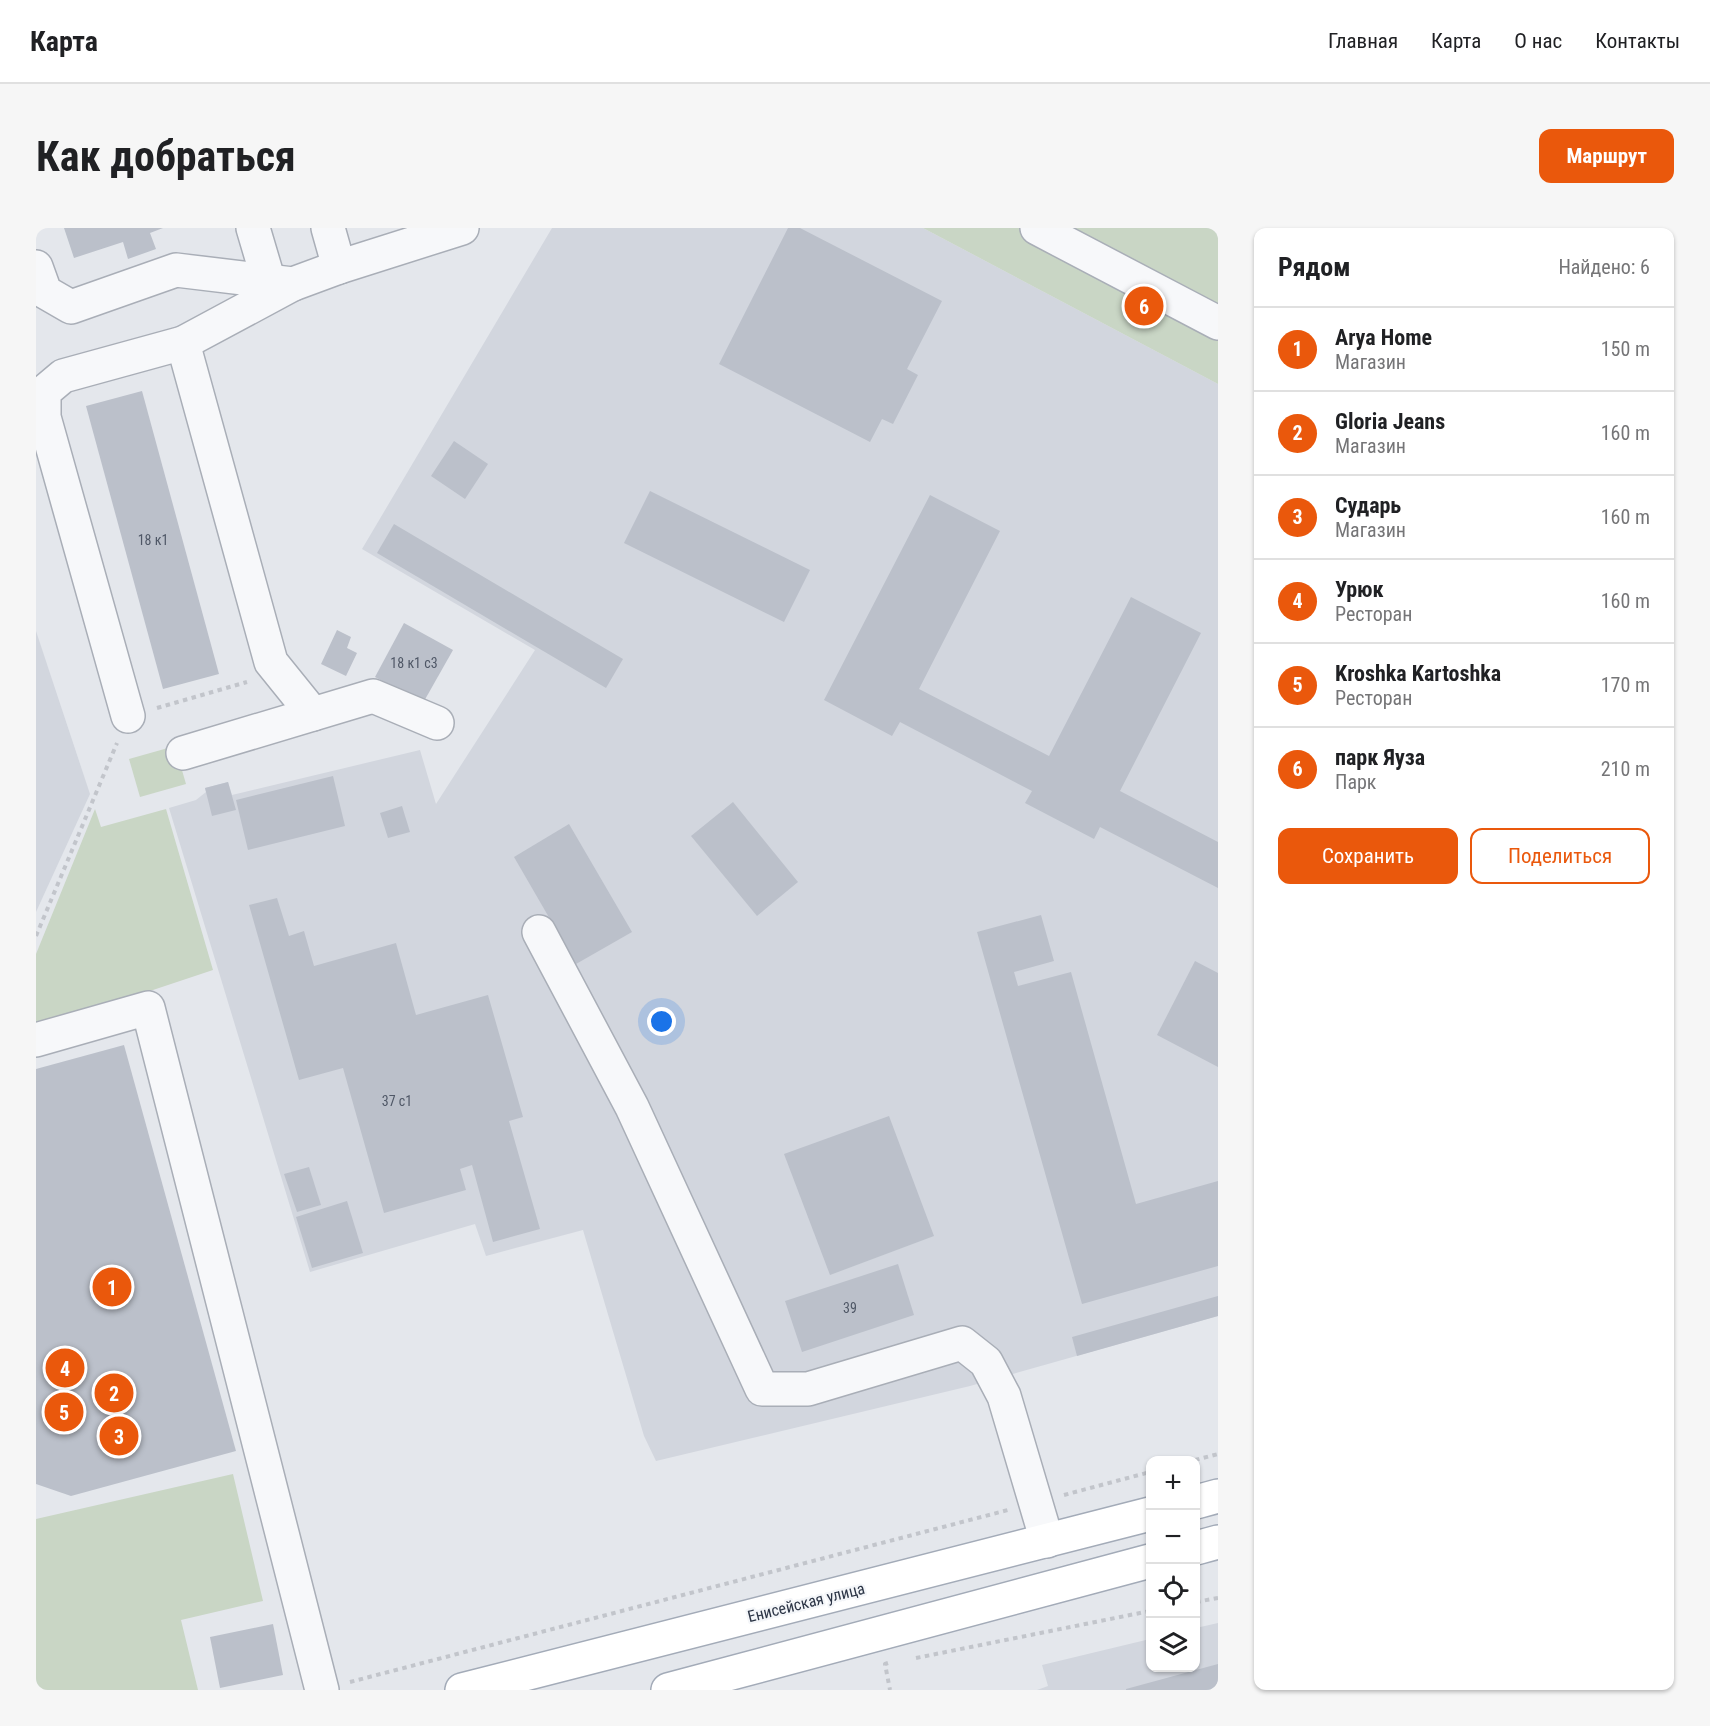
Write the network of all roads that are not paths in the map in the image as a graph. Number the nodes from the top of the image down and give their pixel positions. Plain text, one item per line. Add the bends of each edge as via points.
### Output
1 (253, 228) edge
2 (328, 228) edge
3 (462, 228) edge
4 (1037, 228) edge
5 (36, 267) edge
6 (339, 267) junction
7 (281, 283) junction
8 (1218, 323) edge
9 (183, 343) junction
10 (313, 714) junction
11 (128, 716) road end
12 (437, 723) dead end
13 (183, 753) dead end
14 (538, 933) dead end
15 (36, 1040) edge
16 (1218, 1496) edge
17 (1200, 1501) edge
18 (1146, 1515) edge
19 (1047, 1541) junction
20 (1218, 1542) edge
21 (1200, 1547) edge
22 (1146, 1562) edge
23 (322, 1690) edge
24 (462, 1690) edge
25 (668, 1690) edge

1 - 7 lane
2 - 6 lane
3 - 6 lane
4 - 8 lane
5 - 7 lane via 45,292 71,307 176,270
6 - 7 lane
7 - 9 lane
9 - 10 lane via 271,662
9 - 11 lane via 63,376 44,392 44,417
10 - 12 lane via 373,696
10 - 13 lane
14 - 19 lane via 632,1107 762,1389 808,1389 962,1343 986,1362 1004,1396
15 - 23 lane via 148,1008
16 - 17 main road
18 - 19 main road, Енисейская улица
19 - 24 main road, Енисейская улица
20 - 21 main road
22 - 25 main road

